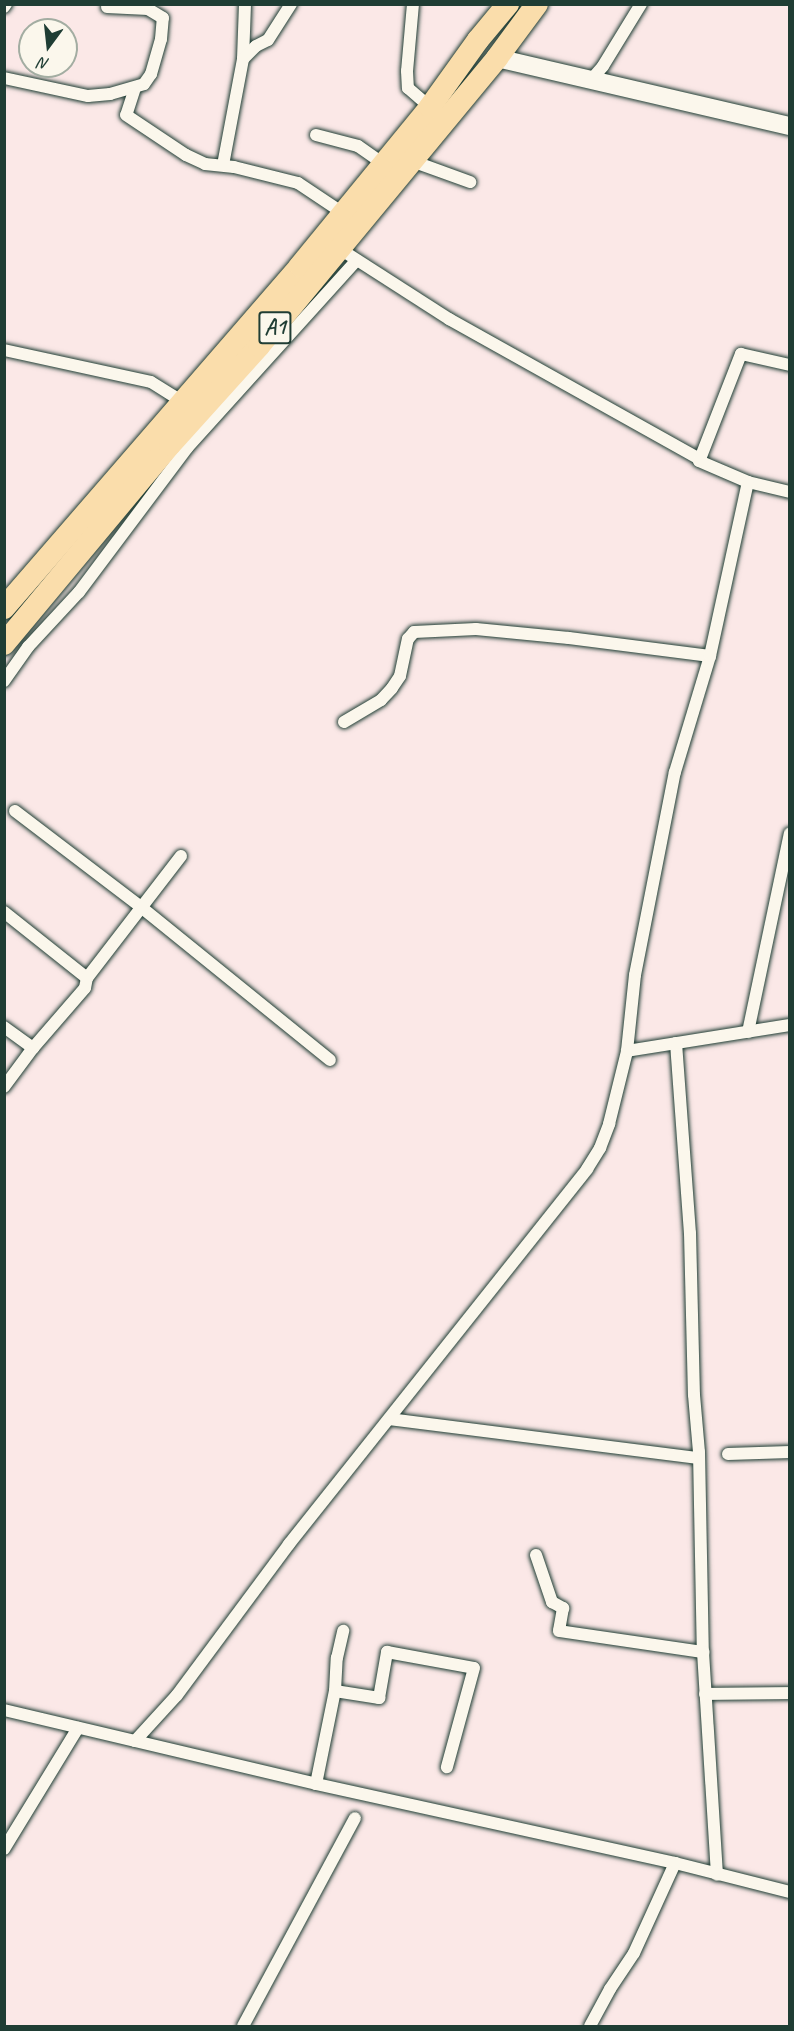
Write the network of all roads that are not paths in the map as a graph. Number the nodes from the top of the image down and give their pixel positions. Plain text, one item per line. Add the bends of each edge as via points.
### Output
1 (245, 4) edge
2 (291, 4) edge
3 (413, 4) edge
4 (508, 4) edge
5 (537, 4) edge
6 (641, 4) edge
7 (107, 7) dead end
8 (124, 12) edge
9 (497, 58) junction
10 (243, 59) junction
11 (4, 78) edge
12 (591, 80) junction
13 (135, 88) junction
14 (430, 107) junction
15 (789, 126) edge
16 (316, 135) dead end
17 (412, 161) junction
18 (384, 164) junction
19 (223, 165) junction
20 (470, 182) dead end
21 (343, 213) junction
22 (348, 255) junction
23 (4, 350) edge
24 (789, 365) edge
25 (182, 401) junction
26 (700, 459) junction
27 (748, 482) junction
28 (789, 492) edge
29 (4, 608) edge
30 (4, 644) edge
31 (710, 656) junction
32 (4, 681) edge
33 (344, 722) dead end
34 (15, 811) dead end
35 (789, 833) edge
36 (181, 856) dead end
37 (141, 907) junction
38 (4, 912) edge
39 (87, 978) junction
40 (789, 1025) edge
41 (4, 1026) edge
42 (748, 1032) junction
43 (676, 1043) junction
44 (33, 1048) junction
45 (627, 1051) junction
46 (330, 1059) dead end
47 (4, 1087) edge
48 (389, 1419) junction
49 (789, 1452) edge
50 (728, 1454) dead end
51 (699, 1458) junction
52 (536, 1555) dead end
53 (343, 1631) dead end
54 (703, 1652) junction
55 (335, 1691) junction
56 (789, 1693) edge
57 (705, 1694) junction
58 (4, 1710) edge
59 (78, 1728) junction
60 (135, 1741) junction
61 (447, 1767) dead end
62 (316, 1784) junction
63 (355, 1818) dead end
64 (4, 1849) edge
65 (675, 1863) junction
66 (717, 1875) junction
67 (789, 1892) edge
68 (243, 2026) edge
69 (590, 2026) edge

1 - 10 street
2 - 10 street via 268,40
3 - 14 street via 406,71 408,88
4 - 14 highway, A1
5 - 9 highway, A1
6 - 12 street
7 - 8 street
8 - 13 street via 148,9 163,18 162,39 151,74
9 - 12 street
9 - 17 highway, A1
10 - 19 street
11 - 13 street via 88,96
12 - 15 street
13 - 19 street via 126,115 186,155 205,164
14 - 18 highway, A1
16 - 18 street via 358,146
17 - 20 street
17 - 22 highway, A1
18 - 21 highway, A1
19 - 21 street via 298,183
21 - 25 highway, A1
22 - 26 street via 449,319
22 - 30 highway, A1 via 170,445
22 - 32 street via 187,448 79,592 28,647
23 - 25 street via 151,382
24 - 26 street via 741,354
25 - 29 highway, A1
26 - 27 street
27 - 28 street
27 - 31 street
31 - 33 street via 476,629 414,632 408,639 400,676 392,688 381,700
31 - 45 street via 675,772 635,975
34 - 37 street
35 - 42 street
36 - 37 street
37 - 39 street
37 - 46 street
38 - 39 street
39 - 44 street via 85,988
40 - 42 street
41 - 44 street
42 - 43 street
43 - 45 street
43 - 51 street via 690,1233
44 - 47 street
45 - 48 street via 600,1148 555,1212
48 - 51 street
48 - 60 street via 289,1544 177,1695
49 - 50 street
51 - 54 street
52 - 54 street via 552,1602 563,1608 559,1631
53 - 55 street
54 - 57 street
55 - 61 street via 379,1698 387,1652 474,1668
55 - 62 street
56 - 57 street
57 - 66 street
58 - 59 street
59 - 60 street
59 - 64 street
60 - 62 street
62 - 65 street
63 - 68 street
65 - 66 street
65 - 69 street via 634,1953
66 - 67 street

